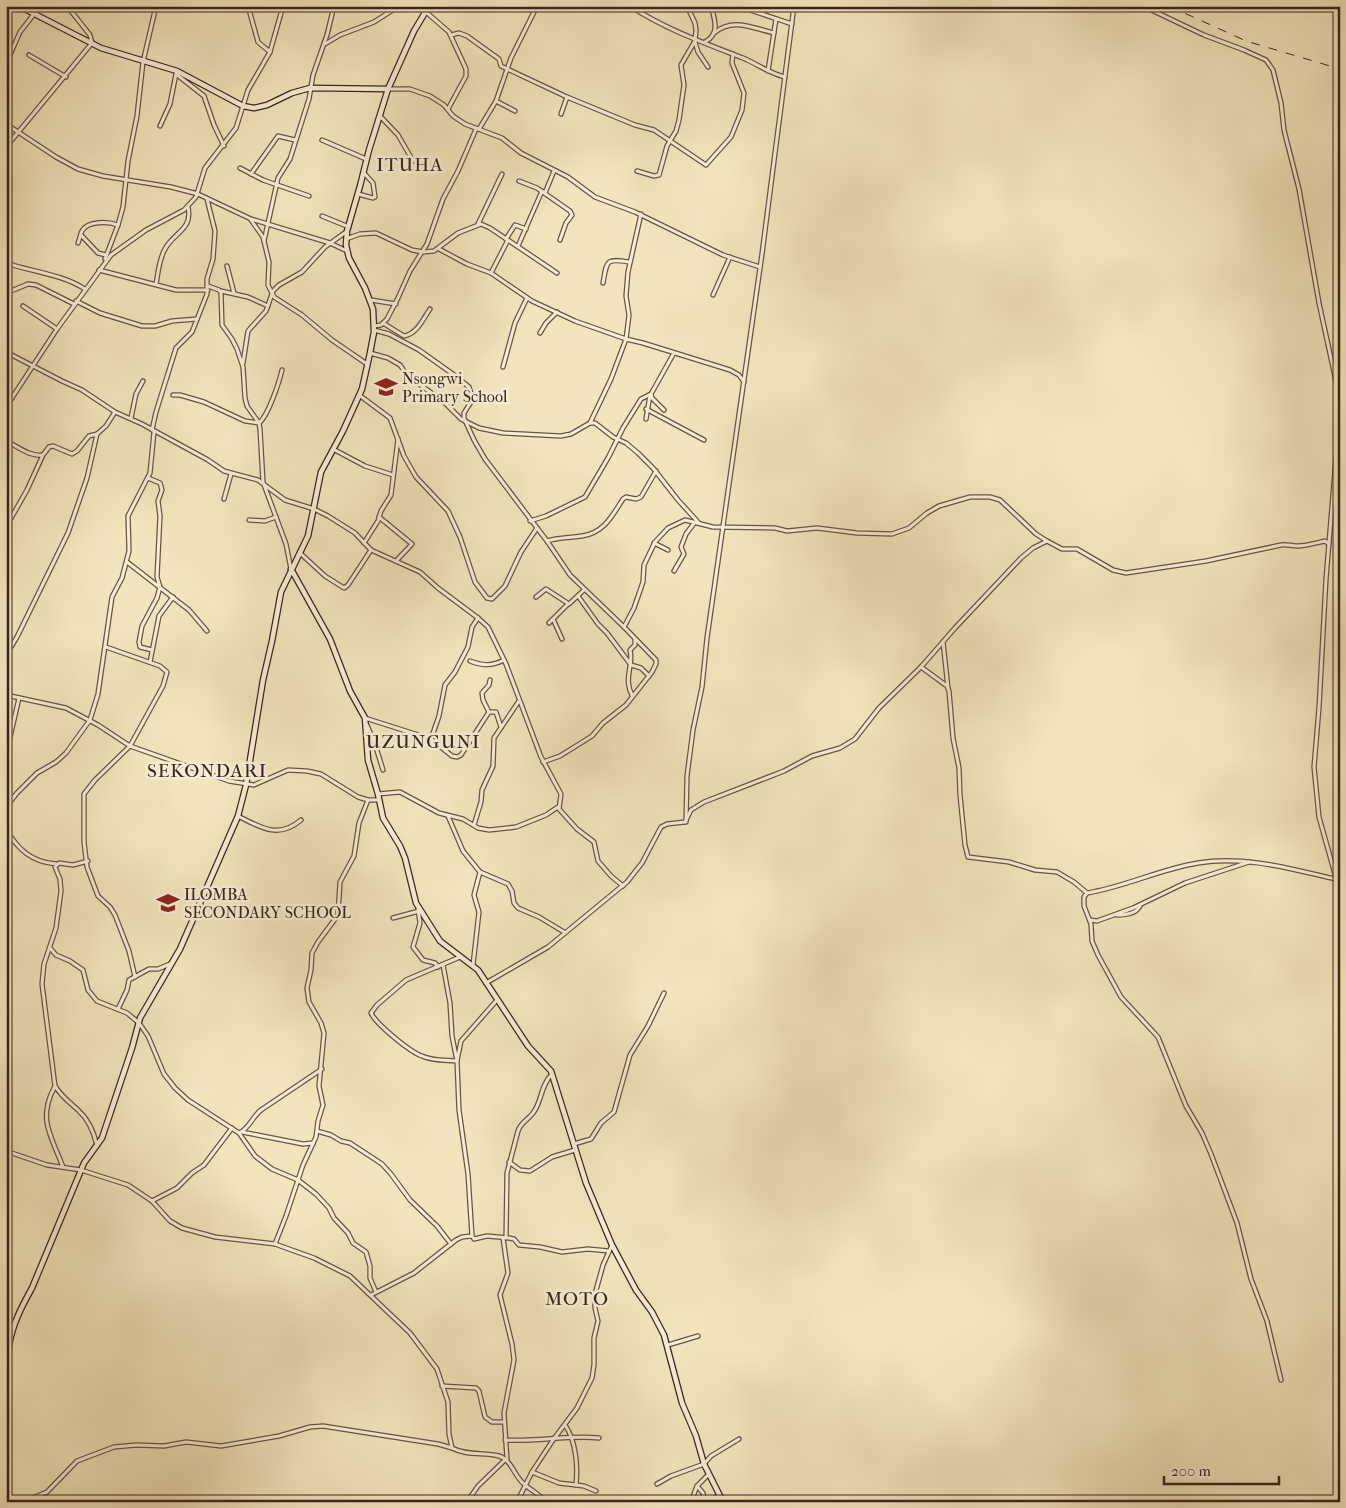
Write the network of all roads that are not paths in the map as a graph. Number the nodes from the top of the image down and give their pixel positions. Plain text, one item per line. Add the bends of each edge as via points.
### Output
1 (19, 6) edge
2 (67, 6) edge
3 (156, 6) edge
4 (248, 6) edge
5 (283, 6) edge
6 (334, 6) edge
7 (399, 6) edge
8 (429, 6) edge
9 (537, 6) edge
10 (630, 6) edge
11 (687, 6) edge
12 (711, 6) edge
13 (738, 6) edge
14 (794, 6) edge
15 (1143, 6) edge
16 (426, 12) junction
17 (34, 14) junction
18 (776, 19) junction
19 (792, 24) junction
20 (714, 33) junction
21 (774, 33) junction
22 (451, 35) junction
23 (695, 40) junction
24 (704, 42) junction
25 (92, 44) junction
26 (324, 44) junction
27 (270, 52) junction
28 (733, 54) junction
29 (29, 55) dead end
30 (143, 62) junction
31 (6, 64) edge
32 (708, 67) dead end
33 (508, 68) junction
34 (177, 72) junction
35 (768, 72) junction
36 (66, 77) junction
37 (785, 77) junction
38 (310, 88) junction
39 (388, 89) junction
40 (567, 97) junction
41 (496, 102) junction
42 (243, 106) junction
43 (448, 109) junction
44 (515, 111) dead end
45 (561, 114) dead end
46 (380, 116) junction
47 (6, 124) edge
48 (160, 126) dead end
49 (477, 129) junction
50 (19, 133) junction
51 (670, 139) junction
52 (295, 140) junction
53 (322, 140) dead end
54 (224, 146) junction
55 (6, 147) edge
56 (366, 159) junction
57 (413, 161) dead end
58 (240, 168) dead end
59 (554, 170) junction
60 (637, 171) dead end
61 (363, 172) junction
62 (251, 174) junction
63 (502, 174) dead end
64 (126, 179) junction
65 (519, 181) dead end
66 (276, 184) junction
67 (544, 192) junction
68 (198, 194) junction
69 (358, 194) junction
70 (309, 196) dead end
71 (206, 199) junction
72 (188, 207) junction
73 (641, 214) junction
74 (322, 216) dead end
75 (251, 220) junction
76 (267, 224) junction
77 (478, 224) junction
78 (118, 225) junction
79 (348, 229) junction
80 (526, 229) junction
81 (81, 234) junction
82 (346, 239) junction
83 (507, 240) junction
84 (560, 240) dead end
85 (264, 241) junction
86 (78, 243) dead end
87 (330, 243) junction
88 (518, 246) junction
89 (439, 249) junction
90 (347, 251) junction
91 (423, 252) junction
92 (106, 255) junction
93 (730, 257) junction
94 (629, 262) junction
95 (6, 263) edge
96 (104, 263) junction
97 (226, 266) dead end
98 (760, 267) junction
99 (99, 270) junction
100 (491, 273) junction
101 (557, 273) dead end
102 (603, 283) dead end
103 (156, 284) junction
104 (208, 288) junction
105 (85, 289) junction
106 (220, 291) junction
107 (6, 293) edge
108 (234, 293) junction
109 (272, 294) junction
110 (713, 295) dead end
111 (527, 298) junction
112 (370, 300) junction
113 (75, 303) junction
114 (282, 303) junction
115 (268, 304) junction
116 (396, 304) junction
117 (23, 306) dead end
118 (430, 309) dead end
119 (557, 312) junction
120 (197, 319) junction
121 (382, 323) junction
122 (374, 328) junction
123 (56, 329) junction
124 (540, 333) dead end
125 (626, 339) junction
126 (6, 352) edge
127 (370, 353) junction
128 (674, 353) junction
129 (368, 365) junction
130 (243, 366) junction
131 (33, 367) junction
132 (503, 367) dead end
133 (282, 370) dead end
134 (144, 381) dead end
135 (744, 382) junction
136 (651, 394) junction
137 (6, 395) edge
138 (173, 395) dead end
139 (359, 395) junction
140 (12, 398) junction
141 (6, 407) edge
142 (646, 409) junction
143 (664, 410) dead end
144 (115, 412) junction
145 (131, 418) junction
146 (646, 419) dead end
147 (259, 423) junction
148 (466, 423) junction
149 (590, 423) junction
150 (153, 431) junction
151 (97, 434) junction
152 (398, 439) junction
153 (6, 440) edge
154 (617, 440) junction
155 (704, 440) dead end
156 (333, 449) junction
157 (43, 455) junction
158 (656, 472) junction
159 (231, 474) junction
160 (393, 475) junction
161 (148, 478) junction
162 (263, 482) junction
163 (224, 499) dead end
164 (314, 509) junction
165 (276, 517) junction
166 (379, 517) junction
167 (249, 520) dead end
168 (530, 521) junction
169 (696, 522) junction
170 (6, 526) edge
171 (723, 527) junction
172 (537, 528) junction
173 (547, 541) junction
174 (1047, 541) junction
175 (364, 543) junction
176 (654, 543) junction
177 (1330, 545) junction
178 (371, 550) junction
179 (668, 550) dead end
180 (300, 553) junction
181 (396, 561) junction
182 (127, 562) junction
183 (291, 568) junction
184 (674, 571) dead end
185 (160, 587) junction
186 (584, 590) junction
187 (536, 596) dead end
188 (578, 596) junction
189 (173, 597) junction
190 (568, 604) junction
191 (478, 618) junction
192 (553, 619) junction
193 (549, 623) dead end
194 (624, 627) junction
195 (207, 631) dead end
196 (635, 638) junction
197 (562, 639) dead end
198 (943, 641) junction
199 (106, 647) junction
200 (152, 650) junction
201 (6, 655) edge
202 (504, 660) junction
203 (470, 661) dead end
204 (150, 662) junction
205 (629, 663) junction
206 (921, 667) junction
207 (649, 676) junction
208 (490, 680) dead end
209 (949, 689) junction
210 (632, 695) junction
211 (6, 696) edge
212 (19, 698) junction
213 (519, 701) junction
214 (489, 712) junction
215 (365, 718) junction
216 (90, 720) junction
217 (367, 724) junction
218 (501, 727) junction
219 (431, 739) junction
220 (130, 746) junction
221 (6, 755) edge
222 (543, 762) junction
223 (382, 770) dead end
224 (246, 785) junction
225 (378, 794) junction
226 (368, 800) junction
227 (379, 800) junction
228 (559, 806) junction
229 (6, 808) edge
230 (238, 816) junction
231 (448, 816) junction
232 (301, 820) dead end
233 (686, 822) junction
234 (474, 825) junction
235 (6, 829) edge
236 (88, 860) junction
237 (1250, 862) junction
238 (56, 864) junction
239 (480, 872) junction
240 (1336, 880) junction
241 (623, 886) junction
242 (1340, 892) edge
243 (1087, 893) junction
244 (418, 910) junction
245 (393, 918) dead end
246 (1090, 920) junction
247 (565, 932) junction
248 (50, 948) junction
249 (461, 957) junction
250 (172, 963) junction
251 (443, 965) junction
252 (473, 965) junction
253 (438, 967) junction
254 (135, 977) junction
255 (486, 983) junction
256 (664, 993) dead end
257 (497, 1000) junction
258 (118, 1009) junction
259 (138, 1023) junction
260 (457, 1061) junction
261 (322, 1069) junction
262 (552, 1074) junction
263 (55, 1086) junction
264 (232, 1128) junction
265 (317, 1131) junction
266 (241, 1133) junction
267 (314, 1143) junction
268 (574, 1144) junction
269 (96, 1146) junction
270 (575, 1150) junction
271 (6, 1151) edge
272 (509, 1162) junction
273 (63, 1168) junction
274 (82, 1170) junction
275 (298, 1180) junction
276 (152, 1201) junction
277 (472, 1236) junction
278 (504, 1238) junction
279 (275, 1244) junction
280 (451, 1244) junction
281 (612, 1245) junction
282 (609, 1251) junction
283 (376, 1292) junction
284 (371, 1296) junction
285 (698, 1336) dead end
286 (668, 1345) junction
287 (1281, 1380) dead end
288 (442, 1386) junction
289 (6, 1389) edge
290 (504, 1422) junction
291 (565, 1425) junction
292 (572, 1438) junction
293 (599, 1438) dead end
294 (739, 1439) dead end
295 (505, 1440) junction
296 (553, 1440) junction
297 (452, 1448) junction
298 (506, 1459) junction
299 (704, 1464) junction
300 (532, 1472) junction
301 (709, 1474) junction
302 (657, 1484) dead end
303 (524, 1485) junction
304 (576, 1485) junction
305 (697, 1486) junction
306 (596, 1491) dead end
307 (720, 1495) junction
308 (23, 1502) edge
309 (467, 1502) edge
310 (517, 1502) edge
311 (545, 1502) edge
312 (631, 1502) edge
313 (642, 1502) edge
314 (691, 1502) edge
315 (708, 1502) edge
316 (723, 1502) edge

1 - 17 street
2 - 25 street via 90,36
3 - 30 street
4 - 27 street via 258,42
5 - 27 street
6 - 26 street
7 - 26 street via 374,22
8 - 16 street
9 - 33 street
10 - 23 street
11 - 23 street via 695,23
12 - 20 street
13 - 18 street
14 - 19 street
15 - 177 street via 1263,58 1273,70 1337,382 1338,421
16 - 22 street
16 - 39 street via 414,30
17 - 25 street
17 - 31 street via 20,32
18 - 19 street
18 - 21 street
19 - 37 street
20 - 21 street via 732,24
20 - 24 street
21 - 35 street
22 - 33 street via 460,33 467,36 499,58 501,66
22 - 43 street via 467,72
23 - 24 street
23 - 32 street via 698,52
23 - 51 street via 681,66 684,85 679,120
24 - 28 street
25 - 30 street
25 - 36 street
26 - 38 street
27 - 42 street via 248,90
28 - 35 street
28 - 51 street via 731,61 744,100 732,137 706,165
29 - 36 street
30 - 34 street
30 - 64 street
33 - 40 street
33 - 41 street
34 - 42 street
34 - 48 street via 170,104
34 - 54 street via 205,98
35 - 37 street
36 - 50 street
37 - 98 street
38 - 39 street
38 - 42 street via 267,105
38 - 52 street
39 - 43 street via 420,91
39 - 46 street
40 - 45 street
40 - 51 street
41 - 44 street
41 - 49 street
42 - 54 street via 236,128
43 - 49 street via 458,119
46 - 56 street
46 - 57 street via 395,131
47 - 50 street
49 - 59 street via 502,138 516,150
49 - 91 street via 443,199
50 - 55 street
50 - 64 street via 78,168
51 - 60 street via 659,175
52 - 62 street via 278,136
52 - 66 street via 290,159
53 - 56 street
54 - 68 street via 206,168
56 - 61 street
58 - 62 street
59 - 67 street
59 - 73 street via 595,197
61 - 69 street
61 - 69 street via 373,183 376,197
62 - 66 street
63 - 77 street
64 - 68 street
64 - 78 street
65 - 67 street
66 - 70 street
66 - 76 street
67 - 80 street
67 - 84 street via 572,213
68 - 71 street
68 - 72 street
69 - 79 street
71 - 75 street
71 - 104 street via 215,232
72 - 96 street via 120,246
72 - 103 street via 189,222 164,250
73 - 93 street
73 - 94 street
74 - 79 street
75 - 76 street
75 - 85 street via 262,233
76 - 85 street
76 - 87 street
77 - 83 street
77 - 89 street via 458,233
78 - 81 street via 102,222 87,226
78 - 92 street
79 - 82 street
79 - 87 street
80 - 83 street via 515,224
80 - 88 street
81 - 86 street
81 - 92 street via 98,253
82 - 90 street
82 - 91 street via 376,233
83 - 88 street
83 - 100 street
85 - 109 street via 269,266 268,285
87 - 90 street
87 - 109 street via 302,272 279,285
88 - 101 street
89 - 91 street
89 - 100 street
90 - 112 street
91 - 116 street via 410,271
92 - 96 street
93 - 98 street
93 - 110 street
94 - 102 street via 609,262
94 - 125 street
95 - 105 street via 57,276
96 - 99 street
97 - 108 street
98 - 135 street
99 - 103 street
99 - 105 street
100 - 111 street
103 - 104 street via 178,290
104 - 106 street
104 - 120 street
105 - 113 street
106 - 108 street
106 - 130 street via 222,325 235,344
107 - 113 street via 28,284 36,285
108 - 115 street
109 - 114 street
109 - 115 street
111 - 119 street
111 - 132 street via 515,323
112 - 116 street
112 - 122 street
113 - 120 street via 142,326
113 - 123 street
114 - 115 street
114 - 129 street
115 - 130 street via 248,331
116 - 121 street
117 - 123 street
118 - 121 street via 408,336
119 - 124 street
119 - 125 street
120 - 150 street via 191,334 176,348
121 - 122 street
122 - 127 street
122 - 148 street via 418,350 468,386 472,397 464,413
123 - 131 street
125 - 128 street
125 - 149 street
126 - 131 street
127 - 129 street
127 - 148 street via 400,365 407,375 445,402
128 - 135 street via 730,370
128 - 136 street
129 - 139 street
130 - 147 street via 247,406
131 - 140 street
131 - 144 street via 82,390
133 - 147 street via 275,394
134 - 145 street via 136,394
135 - 171 street
136 - 142 street
136 - 143 street
136 - 154 street via 641,399
137 - 140 street
138 - 147 street via 204,402 245,421
139 - 152 street via 390,418
139 - 156 street
140 - 141 street
142 - 146 street
142 - 155 street
144 - 145 street
144 - 151 street
145 - 150 street
147 - 162 street
148 - 149 street via 502,433 561,436
148 - 168 street via 485,459
149 - 154 street via 595,423
150 - 159 street
150 - 161 street via 152,465
151 - 157 street via 89,436 72,454 51,446
151 - 201 street via 87,478 68,533
152 - 160 street
152 - 172 street via 416,477 448,511 475,582 487,598 492,598 505,586
153 - 157 street via 31,454
154 - 158 street via 631,447
154 - 168 street via 585,497
156 - 160 street via 365,466
156 - 164 street via 321,472
157 - 170 street
158 - 169 street
158 - 173 street via 641,497 636,500 626,497 600,529 585,536
159 - 162 street
159 - 163 street
160 - 166 street via 391,495
161 - 182 street via 128,516 130,543
161 - 185 street via 162,487 158,501 157,577
162 - 164 street via 285,500
162 - 165 street
164 - 175 street via 348,529
164 - 180 street
165 - 167 street via 265,521
165 - 183 street
166 - 175 street
166 - 181 street via 412,544
168 - 172 street
169 - 171 street
169 - 176 street via 682,520 660,534
169 - 184 street via 684,539 681,547 684,553
171 - 174 street via 787,531 817,528 857,534 892,534 909,528 939,506 982,496 1000,500
171 - 233 street via 702,687 690,750
172 - 173 street
173 - 186 street via 564,569
174 - 177 street via 1062,549 1077,550 1113,570 1126,573 1286,544 1297,546 1326,541
174 - 198 street via 1024,555
175 - 178 street
176 - 179 street
176 - 194 street via 644,565 643,582 634,608
177 - 240 street via 1314,776 1319,817
178 - 180 street via 344,588
178 - 181 street
180 - 183 street
181 - 191 street via 420,572
182 - 185 street
182 - 199 street via 112,597
183 - 215 street via 330,639 350,692
183 - 224 street via 278,600
185 - 189 street
185 - 200 street via 139,638 140,647
186 - 188 street
186 - 194 street
187 - 190 street via 546,589
188 - 190 street
188 - 205 street
189 - 195 street
189 - 200 street via 159,616
190 - 192 street
191 - 202 street via 488,627
191 - 219 street via 472,627 468,646 445,685 440,716
192 - 193 street
192 - 197 street
194 - 196 street
196 - 205 street
196 - 207 street via 656,660
198 - 206 street
198 - 209 street
199 - 204 street
199 - 216 street
200 - 204 street
202 - 203 street via 486,666
202 - 213 street
204 - 220 street via 166,670 167,677
205 - 207 street
205 - 210 street via 628,686
206 - 209 street
206 - 233 street via 879,708 851,742 704,802 691,810
207 - 210 street
208 - 214 street via 482,692
209 - 243 street via 952,738 960,768 964,845 968,857 1057,872
210 - 222 street via 626,705 589,738 560,756
211 - 212 street
212 - 216 street via 66,708
212 - 221 street
213 - 218 street
213 - 222 street
214 - 218 street via 496,712
214 - 219 street via 459,756 452,756
215 - 217 street
215 - 219 street
216 - 220 street
216 - 229 street via 66,753 31,778
217 - 223 street
217 - 225 street via 368,760
218 - 234 street via 494,738 493,766 482,790
220 - 224 street
220 - 236 street via 84,794
222 - 228 street via 561,794
224 - 226 street via 298,770 321,774
224 - 230 street
225 - 227 street
225 - 231 street via 400,792
226 - 227 street
226 - 261 street via 359,823 354,856 340,882 338,915 312,953 307,988 309,1002 323,1028
227 - 244 street via 385,822 405,858
228 - 234 street via 516,827 488,830
228 - 241 street via 574,827 594,842 598,861
230 - 232 street via 270,830 286,830
230 - 250 street
231 - 234 street
231 - 239 street via 463,851
233 - 241 street via 661,827 639,868
235 - 238 street via 26,854 44,863
236 - 238 street via 73,865
236 - 254 street via 87,867 95,890 113,910 124,936
237 - 240 street
237 - 243 street via 1199,863
237 - 246 street via 1185,883 1097,921
238 - 248 street via 61,891
239 - 247 street via 508,884 518,908
239 - 252 street via 474,895 479,912
240 - 242 street
241 - 247 street
243 - 246 street via 1084,906
244 - 245 street
244 - 249 street via 426,916 440,941
244 - 253 street via 420,926 413,947 423,960
246 - 287 street via 1092,941 1098,955 1122,997 1158,1037 1186,1106 1209,1148 1235,1215 1250,1279 1267,1322
247 - 255 street via 548,947
248 - 258 street via 56,956 83,970 94,998
248 - 263 street via 42,984
249 - 251 street
249 - 252 street
250 - 254 street via 149,969
250 - 259 street
251 - 253 street
251 - 260 street
252 - 255 street
253 - 260 street via 406,980 377,1005 373,1018 418,1055
254 - 258 street via 128,982
255 - 257 street
256 - 268 street via 628,1059 614,1112 591,1139
257 - 260 street via 463,1038
257 - 262 street via 528,1046
258 - 259 street
259 - 264 street via 148,1036 164,1074 175,1088
259 - 269 street via 106,1128
260 - 277 street
261 - 265 street via 319,1086 323,1105
261 - 266 street via 261,1110
262 - 268 street
262 - 272 street via 533,1114 519,1126
263 - 269 street via 79,1110 94,1135
263 - 273 street via 47,1103 46,1118
264 - 266 street
264 - 276 street via 204,1165 177,1188
265 - 267 street
265 - 280 street via 350,1143 382,1164
266 - 267 street
266 - 275 street via 255,1156 277,1172
267 - 275 street
268 - 270 street
269 - 274 street
270 - 272 street via 552,1157 530,1171 520,1170
270 - 281 street
271 - 273 street
272 - 278 street
273 - 274 street
274 - 276 street via 128,1185
274 - 289 street via 16,1320 9,1345
275 - 279 street
275 - 283 street via 316,1194 354,1243 366,1252
276 - 279 street via 170,1221 182,1228 216,1237
277 - 278 street via 474,1239 487,1236
277 - 280 street via 462,1237
278 - 282 street via 512,1238 519,1245 562,1252
278 - 290 street via 508,1272 500,1295 514,1360
279 - 284 street via 341,1271
280 - 283 street via 414,1272
281 - 282 street
281 - 286 street
282 - 291 street via 595,1294 598,1318 594,1338 594,1372 583,1398
283 - 284 street
284 - 288 street via 416,1339 437,1369
285 - 286 street
286 - 299 street via 680,1396
288 - 290 street via 476,1388 485,1417 492,1422
288 - 297 street via 448,1402
290 - 295 street
291 - 292 street
291 - 296 street
292 - 293 street
292 - 296 street
292 - 304 street
294 - 299 street
295 - 296 street
295 - 298 street
296 - 300 street
297 - 298 street
297 - 308 street via 323,1426 220,1446 192,1442 126,1446 77,1460 47,1492
298 - 303 street
298 - 309 street via 478,1486
299 - 301 street
299 - 302 street
300 - 303 street
300 - 304 street via 559,1483
301 - 305 street
301 - 307 street
303 - 310 street
303 - 311 street
304 - 306 street
305 - 314 street
305 - 315 street
307 - 315 street
307 - 316 street
312 - 313 street

